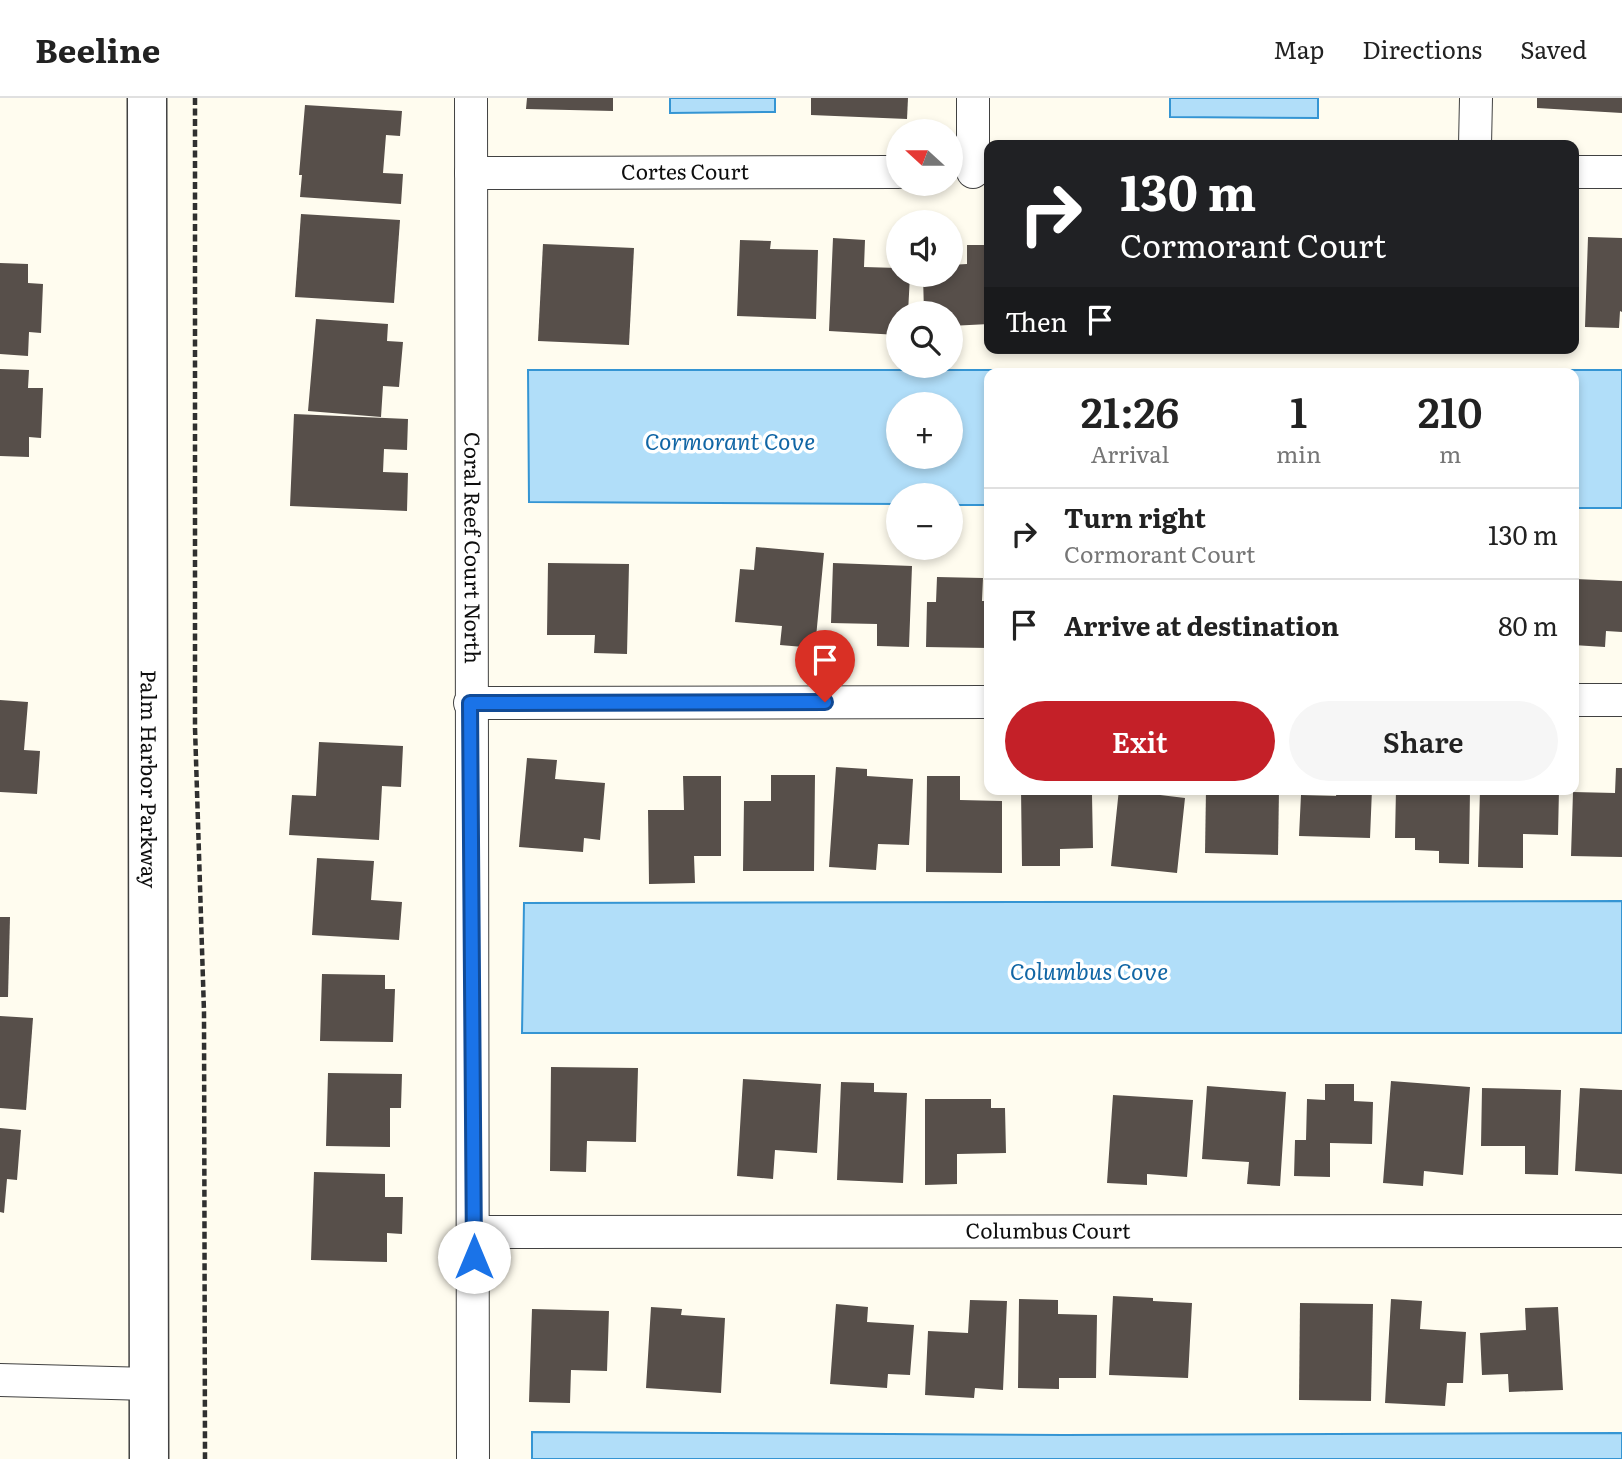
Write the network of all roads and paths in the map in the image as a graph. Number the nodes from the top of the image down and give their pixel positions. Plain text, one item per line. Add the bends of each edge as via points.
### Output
1 (147, 98) edge
2 (195, 98) edge
3 (471, 98) edge
4 (974, 98) edge
5 (1476, 98) edge
6 (1475, 140) edge
7 (886, 172) edge
8 (971, 172) edge
9 (1579, 172) edge
10 (1622, 172) edge
11 (471, 173) junction
12 (1579, 700) edge
13 (1622, 700) edge
14 (984, 702) edge
15 (470, 703) junction
16 (1622, 1231) edge
17 (474, 1232) junction
18 (0, 1380) edge
19 (149, 1384) junction
20 (149, 1459) edge
21 (205, 1459) edge
22 (473, 1459) edge

1 - 19 street, Palm Harbor Parkway
2 - 21 path via 195,728 204,1012
3 - 11 street, Coral Reef Court North
4 - 8 street
5 - 6 street
7 - 11 street, Cortes Court
9 - 10 street
11 - 15 street, Coral Reef Court North
12 - 13 street
14 - 15 street
15 - 17 street, Coral Reef Court North
16 - 17 street, Columbus Court
17 - 22 street, Coral Reef Court North
18 - 19 street
19 - 20 street, Palm Harbor Parkway

